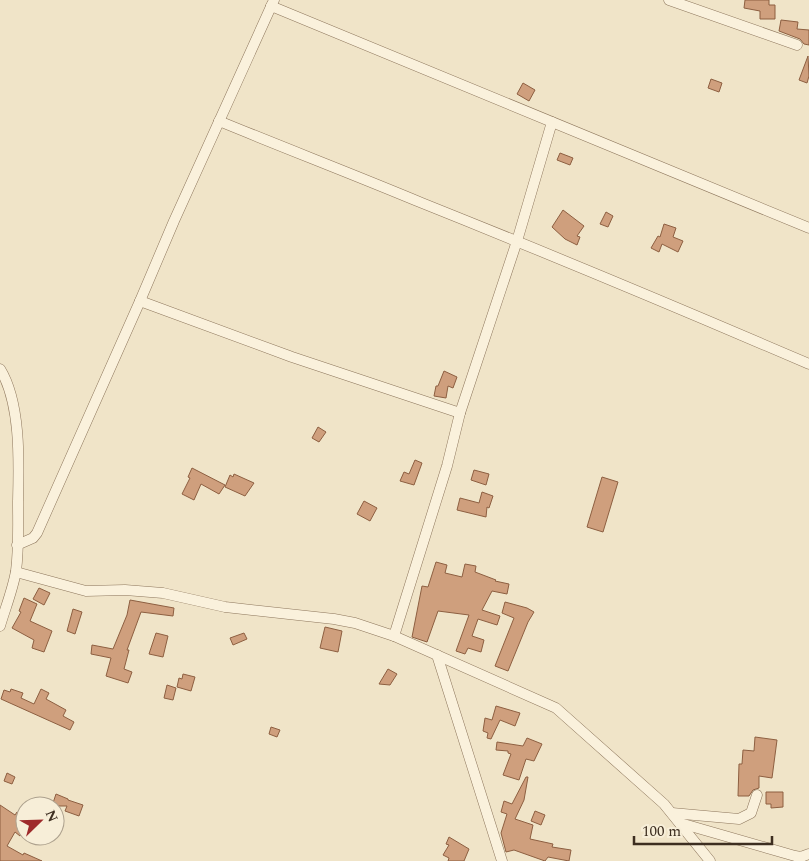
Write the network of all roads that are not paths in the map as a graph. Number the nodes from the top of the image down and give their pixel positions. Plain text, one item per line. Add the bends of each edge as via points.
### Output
1 (669, 0) edge
2 (273, 3) edge
3 (797, 45) dead end
4 (219, 121) junction
5 (552, 122) junction
6 (809, 228) edge
7 (517, 241) junction
8 (140, 301) junction
9 (809, 364) edge
10 (0, 369) edge
11 (460, 413) junction
12 (17, 545) junction
13 (16, 572) junction
14 (0, 626) edge
15 (394, 636) junction
16 (437, 655) junction
17 (757, 795) dead end
18 (672, 813) junction
19 (680, 823) junction
20 (809, 854) edge
21 (502, 861) edge
22 (710, 861) edge

1 - 3 street
2 - 4 street
2 - 5 street
4 - 7 street
4 - 8 street
5 - 6 street
5 - 7 street
7 - 9 street
7 - 11 street
8 - 11 street via 292,357
8 - 12 street via 37,533
10 - 12 street via 13,406 18,462
11 - 15 street via 447,466
12 - 13 street
13 - 14 street
13 - 15 street via 86,590 163,593 225,607 334,620
15 - 16 street
16 - 18 street via 556,708
16 - 21 street
17 - 18 street via 751,813 739,819
18 - 19 street
19 - 20 street via 795,856
19 - 22 street

